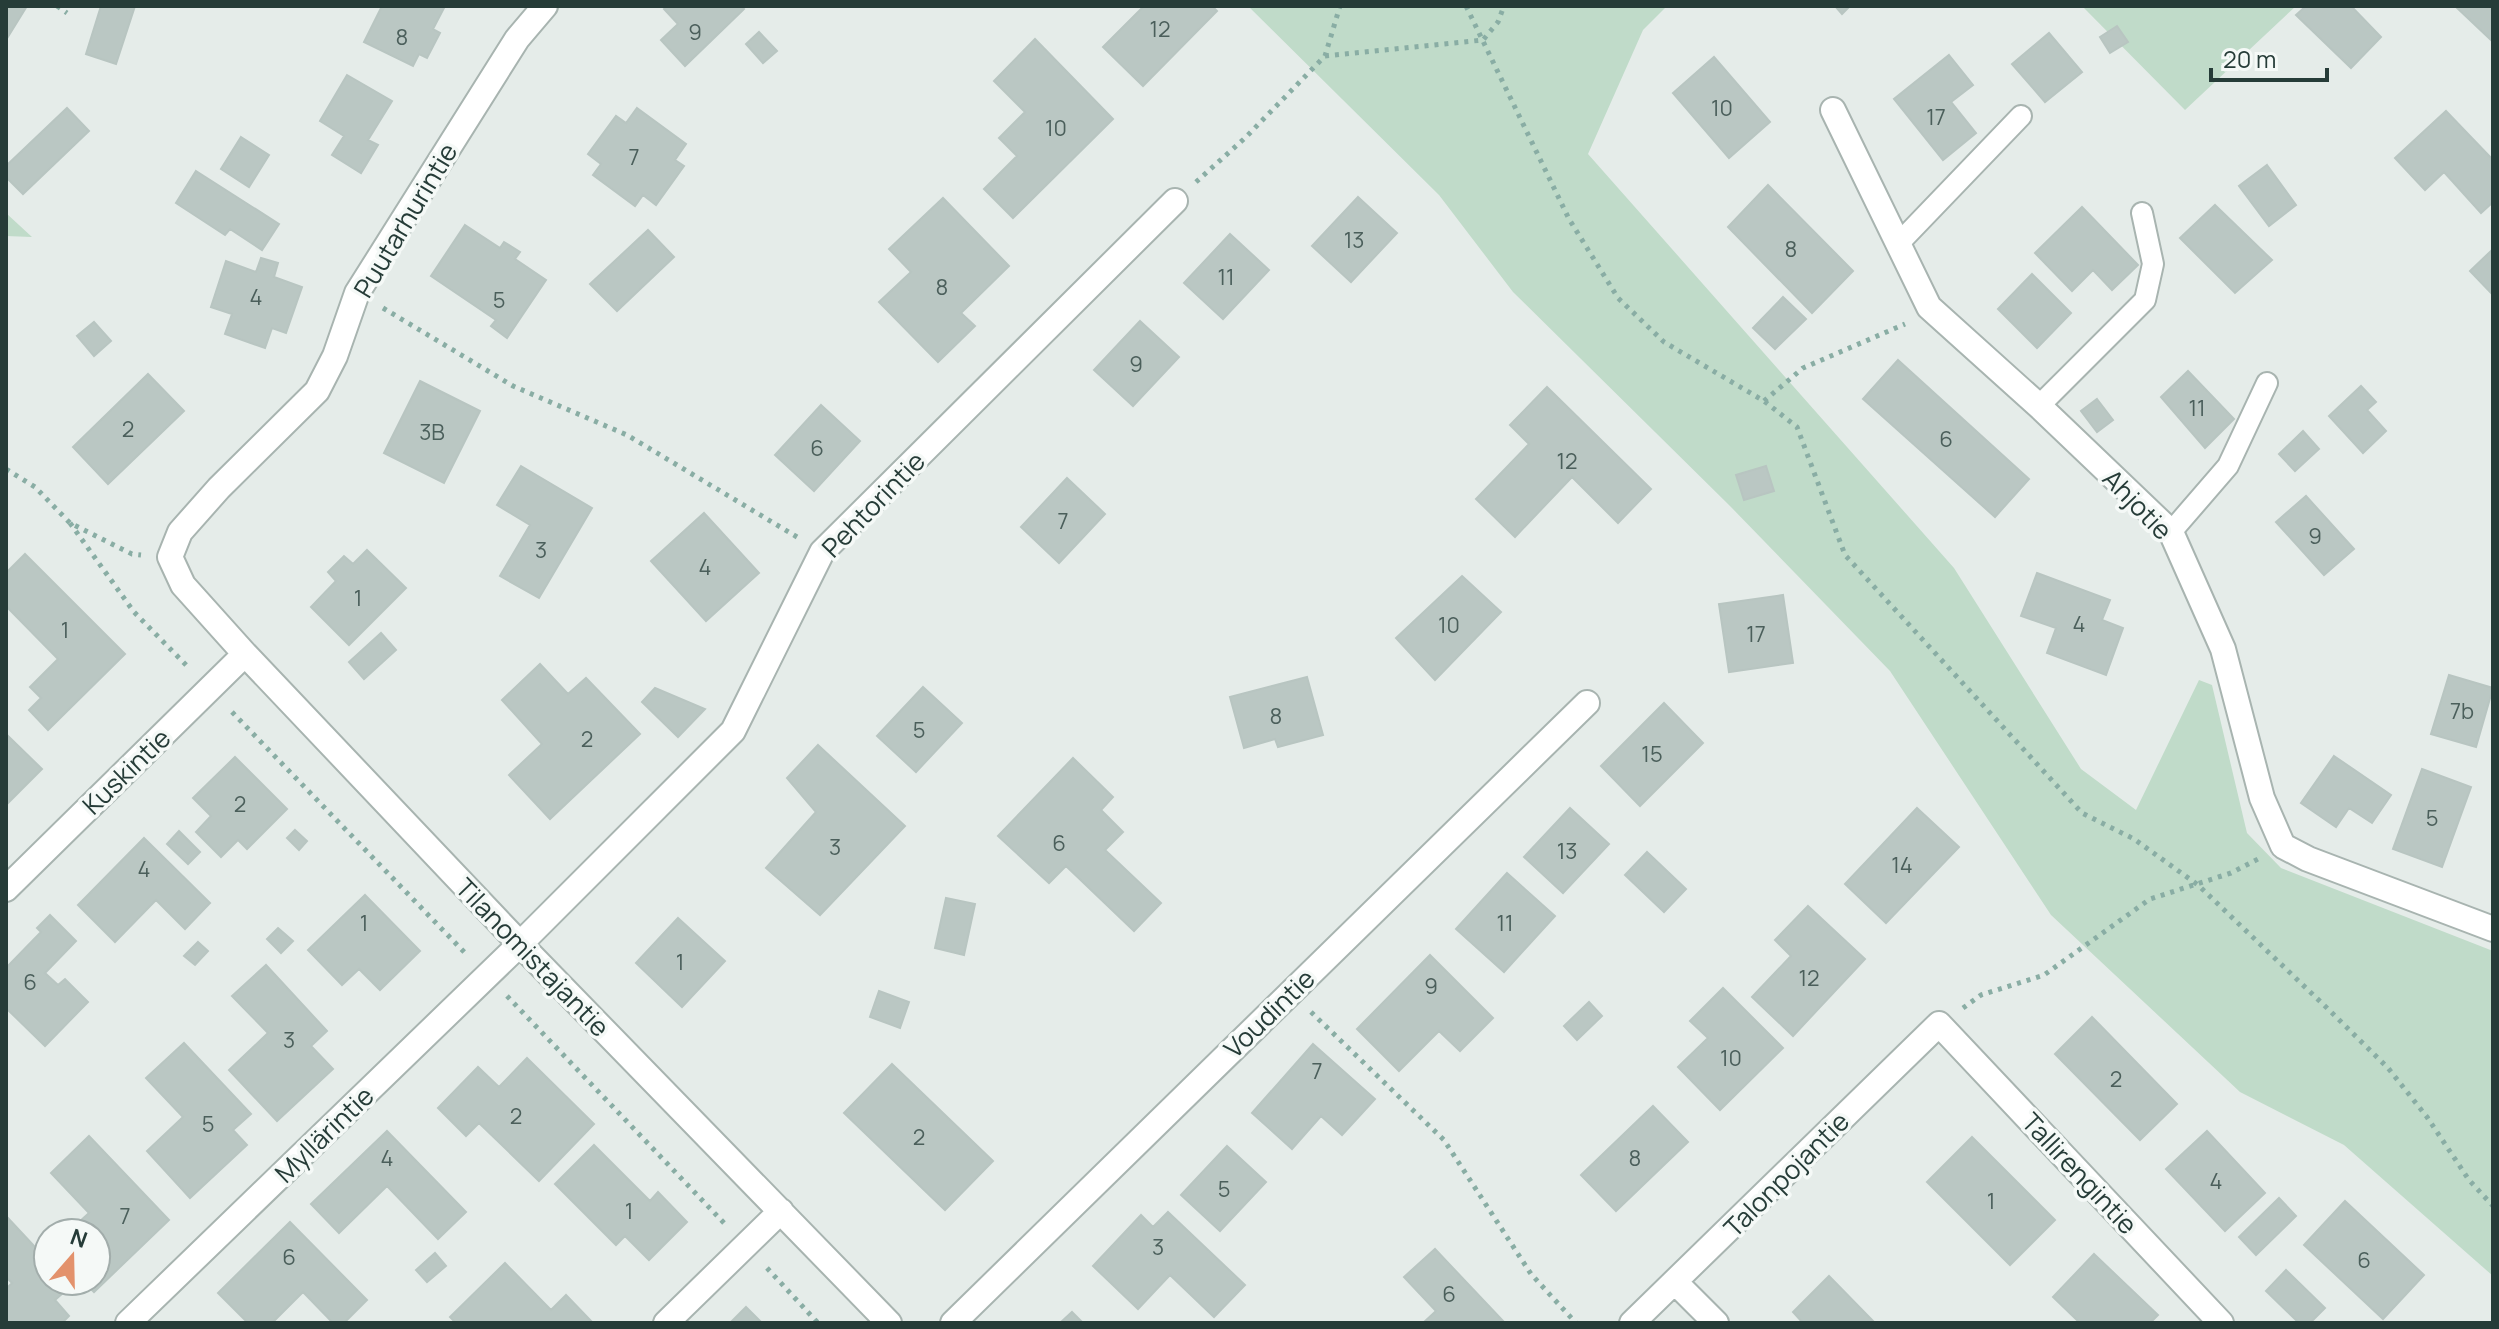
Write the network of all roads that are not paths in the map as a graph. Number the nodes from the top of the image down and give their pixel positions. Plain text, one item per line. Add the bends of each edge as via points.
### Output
1 (545, 6) edge
2 (1833, 110) dead end
3 (2021, 116) dead end
4 (1175, 201) road end
5 (2142, 213) dead end
6 (1899, 243) junction
7 (2267, 383) dead end
8 (2039, 406) junction
9 (2171, 532) junction
10 (183, 585) joint
11 (245, 654) junction
12 (1587, 703) dead end
13 (6, 889) edge
14 (2493, 929) edge
15 (520, 944) junction
16 (1939, 1024) joint
17 (781, 1211) junction
18 (1676, 1283) junction
19 (128, 1323) edge
20 (666, 1323) edge
21 (889, 1323) edge
22 (953, 1323) edge
23 (1632, 1323) edge
24 (1716, 1323) edge
25 (2221, 1323) edge

1 - 10 street, Puutarhurintie via 517,39 357,293 317,391 180,532 170,557
2 - 6 street, Ahjotie
3 - 6 lane
4 - 15 street, Pehtorintie via 822,552 733,731
5 - 8 lane via 2153,264 2145,300
6 - 8 street, Ahjotie via 1929,307
7 - 9 lane via 2228,466
8 - 9 street, Ahjotie
9 - 14 street, Ahjotie via 2223,649 2262,798 2283,846
10 - 11 street, Tilanomistajantie
11 - 13 street, Kuskintie
11 - 15 street, Tilanomistajantie
12 - 22 street, Voudintie
15 - 17 street, Tilanomistajantie
15 - 19 street, Myllärintie
16 - 18 street, Talonpojantie
16 - 25 street, Tallirengintie
17 - 20 street
17 - 21 street, Tilanomistajantie
18 - 23 street, Talonpojantie
18 - 24 street

